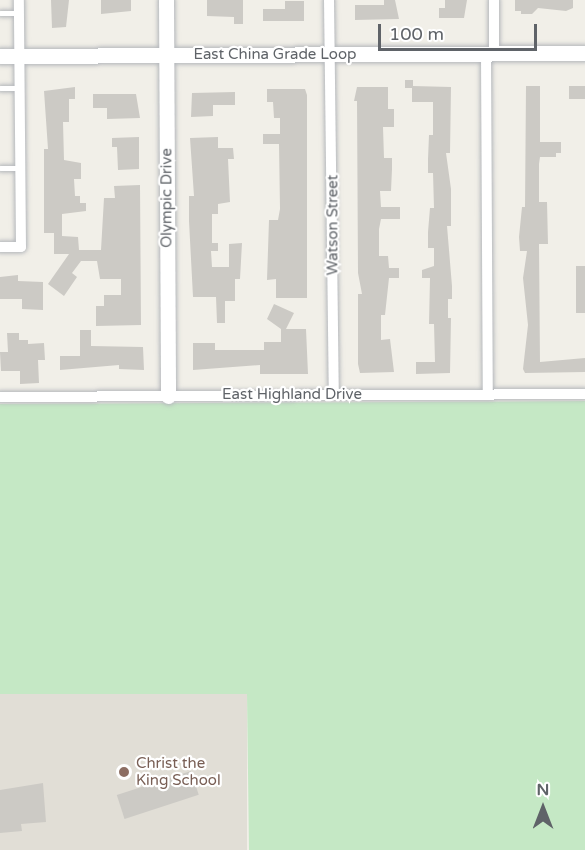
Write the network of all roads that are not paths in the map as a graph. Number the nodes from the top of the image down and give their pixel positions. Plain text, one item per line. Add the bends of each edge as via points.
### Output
1 (19, 0) edge
2 (166, 0) edge
3 (330, 0) edge
4 (494, 0) edge
5 (0, 13) edge
6 (19, 13) junction
7 (490, 53) junction
8 (585, 53) edge
9 (330, 54) junction
10 (166, 55) junction
11 (0, 56) edge
12 (20, 56) junction
13 (0, 88) edge
14 (20, 88) junction
15 (0, 168) edge
16 (20, 168) junction
17 (0, 247) edge
18 (488, 394) junction
19 (585, 394) edge
20 (334, 395) junction
21 (168, 396) junction
22 (0, 397) edge

1 - 6 street
2 - 10 main road, Olympic Drive
3 - 9 street, Watson Street
4 - 7 street
5 - 6 lane
6 - 12 street
7 - 8 main road, East China Grade Loop
7 - 9 main road, East China Grade Loop
7 - 18 street
9 - 10 main road, East China Grade Loop
9 - 20 street, Watson Street
10 - 12 main road, East China Grade Loop
10 - 21 main road, Olympic Drive
11 - 12 main road, East China Grade Loop
12 - 14 street
13 - 14 lane
14 - 16 street
15 - 16 lane
16 - 17 street via 21,247
18 - 19 street, East Highland Drive
18 - 20 street, East Highland Drive
20 - 21 street, East Highland Drive
21 - 22 street, East Highland Drive

